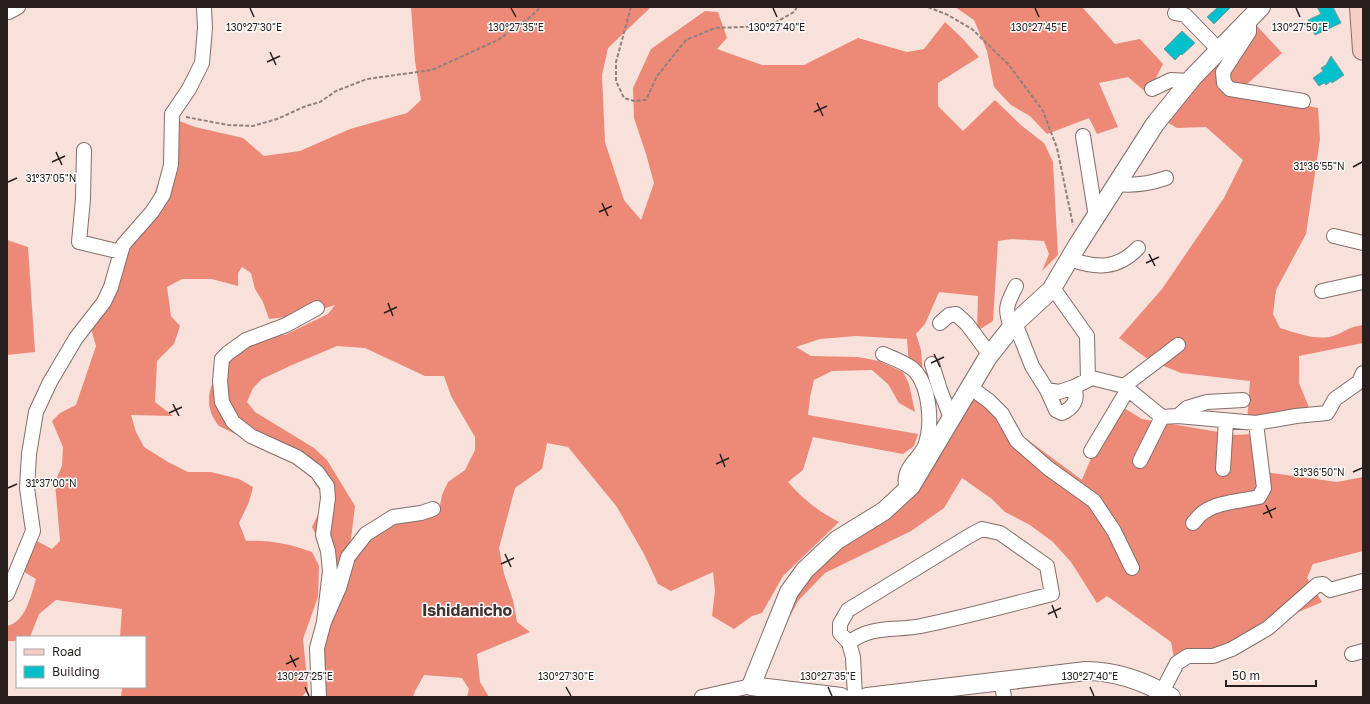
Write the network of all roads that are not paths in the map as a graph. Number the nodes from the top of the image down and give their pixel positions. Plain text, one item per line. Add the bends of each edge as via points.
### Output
1 (204, 7) edge
2 (1261, 7) edge
3 (1360, 7) edge
4 (1175, 13) dead end
5 (1249, 20) junction
6 (1219, 50) junction
7 (1363, 50) edge
8 (1190, 82) junction
9 (1152, 89) dead end
10 (1303, 101) dead end
11 (1083, 136) dead end
12 (84, 150) dead end
13 (1166, 178) dead end
14 (1117, 184) junction
15 (1096, 217) junction
16 (1334, 236) dead end
17 (1363, 244) edge
18 (1138, 248) dead end
19 (121, 252) junction
20 (1074, 253) junction
21 (1363, 282) edge
22 (1016, 286) dead end
23 (1053, 288) junction
24 (1322, 291) dead end
25 (317, 308) dead end
26 (940, 323) dead end
27 (1013, 325) junction
28 (1178, 345) dead end
29 (883, 354) dead end
30 (990, 355) junction
31 (932, 364) dead end
32 (1363, 373) edge
33 (1088, 380) junction
34 (970, 387) junction
35 (1074, 387) junction
36 (1126, 388) junction
37 (1047, 390) junction
38 (1243, 400) dead end
39 (1184, 407) junction
40 (951, 418) junction
41 (1162, 418) junction
42 (1226, 421) junction
43 (1256, 423) junction
44 (1091, 451) dead end
45 (1140, 461) dead end
46 (1223, 469) dead end
47 (906, 489) junction
48 (433, 509) dead end
49 (1193, 523) dead end
50 (21, 562) junction
51 (7, 564) edge
52 (1132, 568) dead end
53 (1363, 581) edge
54 (7, 594) edge
55 (324, 622) junction
56 (849, 643) junction
57 (751, 686) junction
58 (1002, 688) edge
59 (930, 693) edge
60 (1166, 694) edge
61 (319, 697) edge
62 (702, 697) edge
63 (841, 697) edge
64 (855, 697) edge
65 (867, 697) edge

1 - 19 street via 202,64 172,114 171,165 163,195 152,212 123,244
2 - 5 street
3 - 7 main road
4 - 6 street via 1185,15
5 - 6 street
5 - 10 street via 1250,32 1223,72 1224,83 1230,88
6 - 8 street
8 - 9 street via 1171,80
8 - 14 street via 1155,124
11 - 15 street
12 - 19 street via 79,242
13 - 14 street via 1149,184
14 - 15 street
15 - 20 street
16 - 17 street
18 - 20 street via 1122,262 1109,266 1084,264
19 - 50 street via 104,302 73,344 50,382 36,412 27,488 33,531
20 - 23 street
21 - 24 street
22 - 27 street via 1008,301 1006,314
23 - 27 street
23 - 33 street via 1086,336
25 - 55 street via 286,326 246,340 228,353 222,359 220,381 222,402 233,422 251,436 297,457 316,472 327,486 323,535 330,571
26 - 30 street via 948,315 956,314 968,324
27 - 30 street
27 - 37 street via 1032,366
28 - 36 street
29 - 47 street via 913,370 919,378 928,402 929,426 925,446 906,476
30 - 34 street
31 - 40 street
32 - 43 street via 1359,382 1335,399 1327,413
33 - 35 street
33 - 36 street via 1092,378
34 - 40 street
34 - 52 street via 1002,414 1017,441 1048,468 1094,501 1114,531
35 - 37 street via 1059,392
35 - 37 street via 1076,400 1070,409 1062,413 1056,410
36 - 41 street
36 - 44 street
38 - 39 street via 1207,402
39 - 41 street
39 - 42 street
40 - 47 street
41 - 45 street
42 - 43 street
42 - 46 street
43 - 49 street via 1264,488 1259,497 1216,505 1202,512
47 - 57 street via 884,511 837,540 804,570 789,592
48 - 55 street via 393,517 366,534 348,557 339,588
50 - 51 street
50 - 54 street
53 - 60 street via 1330,590 1323,584 1317,585 1268,628 1232,649 1213,656 1188,656 1177,663
55 - 61 street via 317,648
56 - 56 street via 840,633 840,624 848,610 982,529 1000,533 1047,566 1052,594 920,627 871,631 858,635
56 - 64 street via 853,657
57 - 62 street
57 - 63 street
58 - 59 street
58 - 60 street via 1086,671 1104,671 1141,681
59 - 65 street

